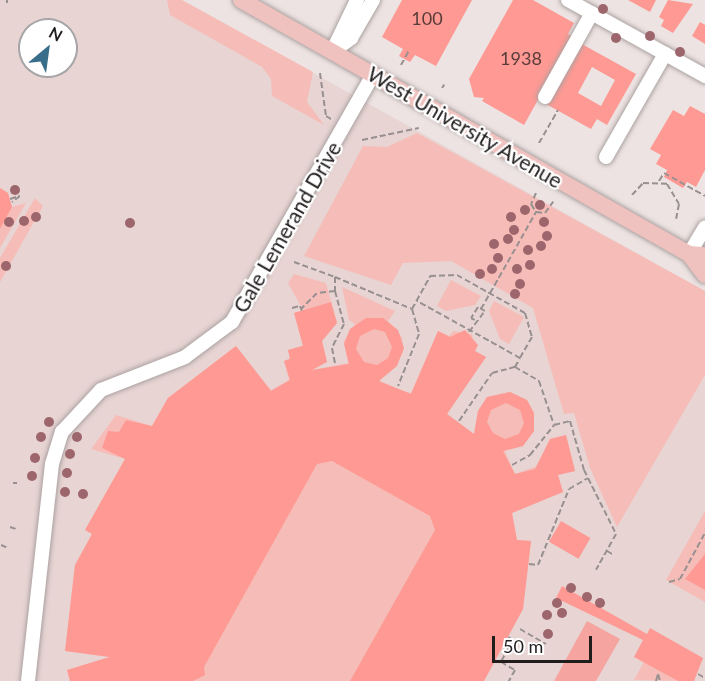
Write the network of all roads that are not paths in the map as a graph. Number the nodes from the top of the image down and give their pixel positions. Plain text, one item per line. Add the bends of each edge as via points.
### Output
1 (241, 0) edge
2 (357, 0) edge
3 (373, 0) edge
4 (568, 0) edge
5 (592, 13) junction
6 (332, 52) junction
7 (665, 54) junction
8 (373, 75) junction
9 (705, 76) edge
10 (545, 97) dead end
11 (606, 157) dead end
12 (705, 227) edge
13 (697, 255) edge
14 (705, 275) edge
15 (28, 681) edge

1 - 6 main road, West University Avenue
2 - 6 street
3 - 6 street via 351,38
4 - 5 street
5 - 7 street
5 - 10 street
6 - 8 main road, West University Avenue
7 - 9 street
7 - 11 street
8 - 13 main road, West University Avenue
8 - 15 street, Gale Lemerand Drive via 232,322 185,357 93,395 62,432 52,464
12 - 13 street
13 - 14 main road, West University Avenue

